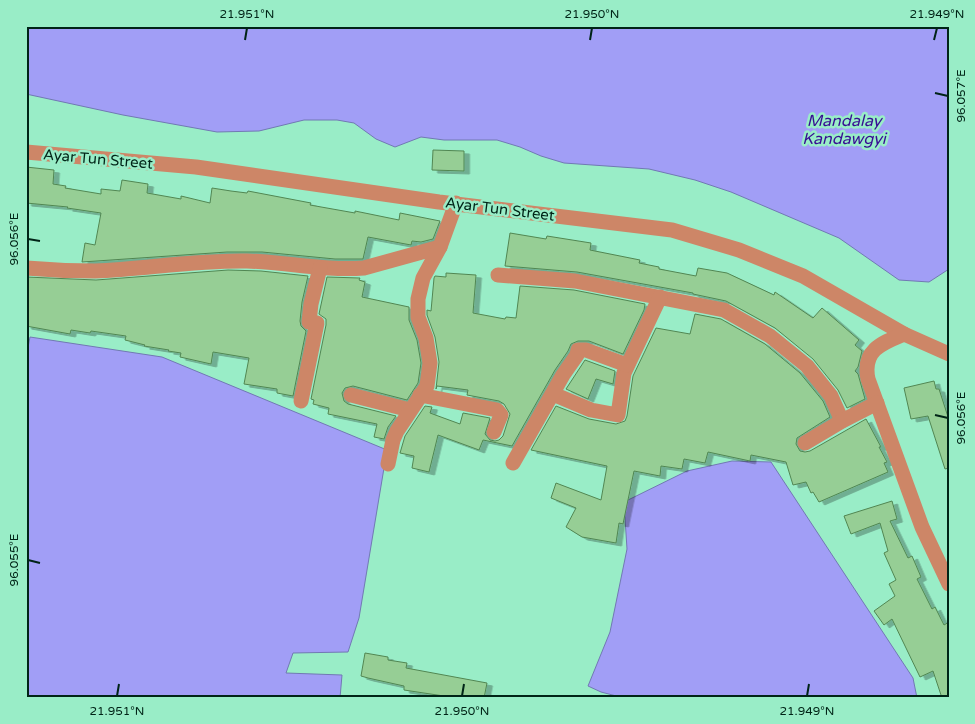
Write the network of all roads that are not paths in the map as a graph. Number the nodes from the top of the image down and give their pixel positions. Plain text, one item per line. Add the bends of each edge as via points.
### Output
1 (26, 152) edge
2 (456, 203) junction
3 (440, 247) junction
4 (26, 268) edge
5 (320, 268) junction
6 (498, 275) dead end
7 (660, 297) junction
8 (904, 334) junction
9 (949, 354) edge
10 (627, 365) junction
11 (553, 394) junction
12 (351, 395) dead end
13 (420, 395) junction
14 (301, 401) dead end
15 (877, 403) junction
16 (410, 410) junction
17 (842, 421) junction
18 (494, 432) dead end
19 (805, 443) dead end
20 (513, 463) dead end
21 (388, 464) dead end
22 (949, 584) edge

1 - 2 street, Ayar Tun Street via 196,167
2 - 3 street
2 - 8 street, Ayar Tun Street via 672,230 739,250 803,276
3 - 5 street via 364,268
3 - 13 street via 422,278 418,299 418,316 430,363 427,386
4 - 5 street via 95,271 246,261
5 - 14 street via 310,304 309,322 317,322
6 - 7 street via 575,281
7 - 10 street
7 - 17 street via 724,310 770,336 807,366 831,396
8 - 9 street, Ayar Tun Street
8 - 15 street via 877,346 866,362
10 - 11 street via 578,350
10 - 11 street via 618,415 592,410
11 - 20 street
12 - 16 street
13 - 16 street
13 - 18 street via 497,410 501,415
15 - 17 street
15 - 22 street via 922,527
16 - 21 street via 393,440
17 - 19 street

